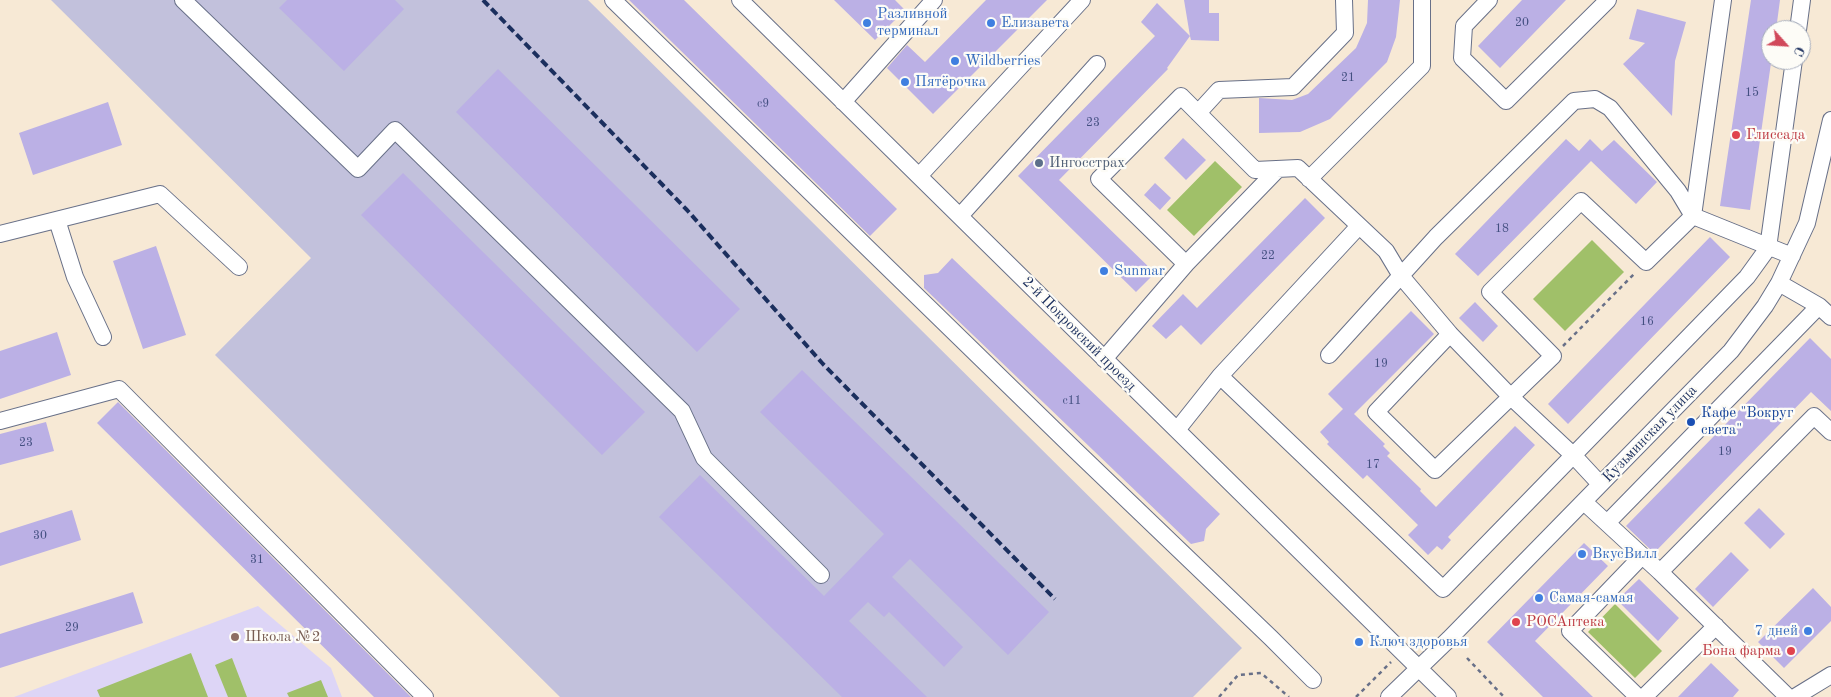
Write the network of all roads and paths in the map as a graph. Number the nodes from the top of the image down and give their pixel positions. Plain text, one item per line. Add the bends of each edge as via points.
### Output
1 (183, 0) edge
2 (613, 0) edge
3 (740, 0) edge
4 (934, 0) edge
5 (1082, 0) edge
6 (1344, 0) edge
7 (1422, 0) edge
8 (1489, 0) edge
9 (1608, 0) edge
10 (1723, 0) edge
11 (1802, 0) edge
12 (1799, 20) edge
13 (1097, 64) dead end
14 (1793, 70) edge
15 (843, 102) junction
16 (1198, 113) junction
17 (1831, 120) edge
18 (1828, 145) edge
19 (1278, 169) junction
20 (919, 176) junction
21 (1309, 178) junction
22 (960, 216) junction
23 (1693, 216) junction
24 (57, 220) junction
25 (1359, 226) junction
26 (0, 234) edge
27 (1768, 248) junction
28 (1792, 256) junction
29 (1646, 262) junction
30 (1186, 264) junction
31 (239, 268) dead end
32 (1401, 276) junction
33 (1779, 283) junction
34 (1819, 306) junction
35 (1831, 317) edge
36 (1450, 334) junction
37 (103, 336) dead end
38 (1329, 355) dead end
39 (1553, 356) junction
40 (1104, 359) junction
41 (1220, 376) junction
42 (1511, 397) junction
43 (0, 421) edge
44 (1177, 430) junction
45 (1831, 432) edge
46 (1574, 456) junction
47 (1600, 484) junction
48 (1584, 502) junction
49 (1607, 523) junction
50 (1642, 556) junction
51 (1660, 572) junction
52 (821, 575) dead end
53 (1716, 626) junction
54 (1392, 656) dead end
55 (1467, 658) dead end
56 (1418, 668) junction
57 (1831, 675) edge
58 (1313, 680) dead end
59 (425, 697) edge
60 (1219, 697) edge
61 (1288, 697) edge
62 (1356, 697) edge
63 (1390, 697) edge
64 (1448, 697) edge
65 (1504, 697) edge
66 (1638, 697) edge
67 (1644, 697) edge
68 (1788, 697) edge
69 (1796, 697) edge

1 - 52 street via 358,169 394,130 682,411 704,458
2 - 58 street
3 - 15 street, 2-й Покровский проезд
4 - 15 street
5 - 20 street
6 - 16 street via 1345,33 1293,87 1219,90
7 - 21 street via 1422,66
8 - 9 street via 1464,26 1462,58 1506,101
10 - 23 street
11 - 12 street
13 - 22 street
14 - 27 street
15 - 20 street, 2-й Покровский проезд
16 - 19 street via 1255,170
16 - 30 street via 1181,96 1099,179
17 - 18 street, Кузьминская улица
18 - 28 street, Кузьминская улица via 1807,223
19 - 21 street via 1298,168
19 - 30 street
20 - 22 street, 2-й Покровский проезд
21 - 25 street
22 - 40 street, 2-й Покровский проезд
23 - 27 street
23 - 29 street
23 - 32 street via 1678,191 1610,108 1595,99 1574,101 1436,237
24 - 26 street
24 - 31 street via 160,194
24 - 37 street via 75,277
25 - 32 street via 1386,251
25 - 41 street
27 - 28 street
27 - 46 street via 1747,277
28 - 33 street, Кузьминская улица
29 - 39 path
29 - 39 street via 1581,201 1490,292
30 - 40 street
32 - 36 street
32 - 38 street
33 - 34 street
33 - 47 street, Кузьминская улица via 1731,351
34 - 35 street
34 - 49 street
36 - 42 street
36 - 42 street via 1376,412 1435,470
39 - 42 street
40 - 44 street, 2-й Покровский проезд
41 - 44 street
41 - 46 street via 1443,589
42 - 46 street
43 - 59 street via 119,390
44 - 56 street, 2-й Покровский проезд
45 - 51 street via 1814,416
46 - 47 street
47 - 48 street, Кузьминская улица
48 - 49 street
48 - 56 street, Кузьминская улица
49 - 50 street
50 - 51 street
50 - 66 street via 1570,631
51 - 53 street
53 - 67 street
53 - 68 street
54 - 62 path via 1393,661
55 - 65 path
56 - 63 street, Кузьминская улица
56 - 64 street, 2-й Покровский проезд
57 - 69 street
60 - 61 path via 1238,675 1261,673

